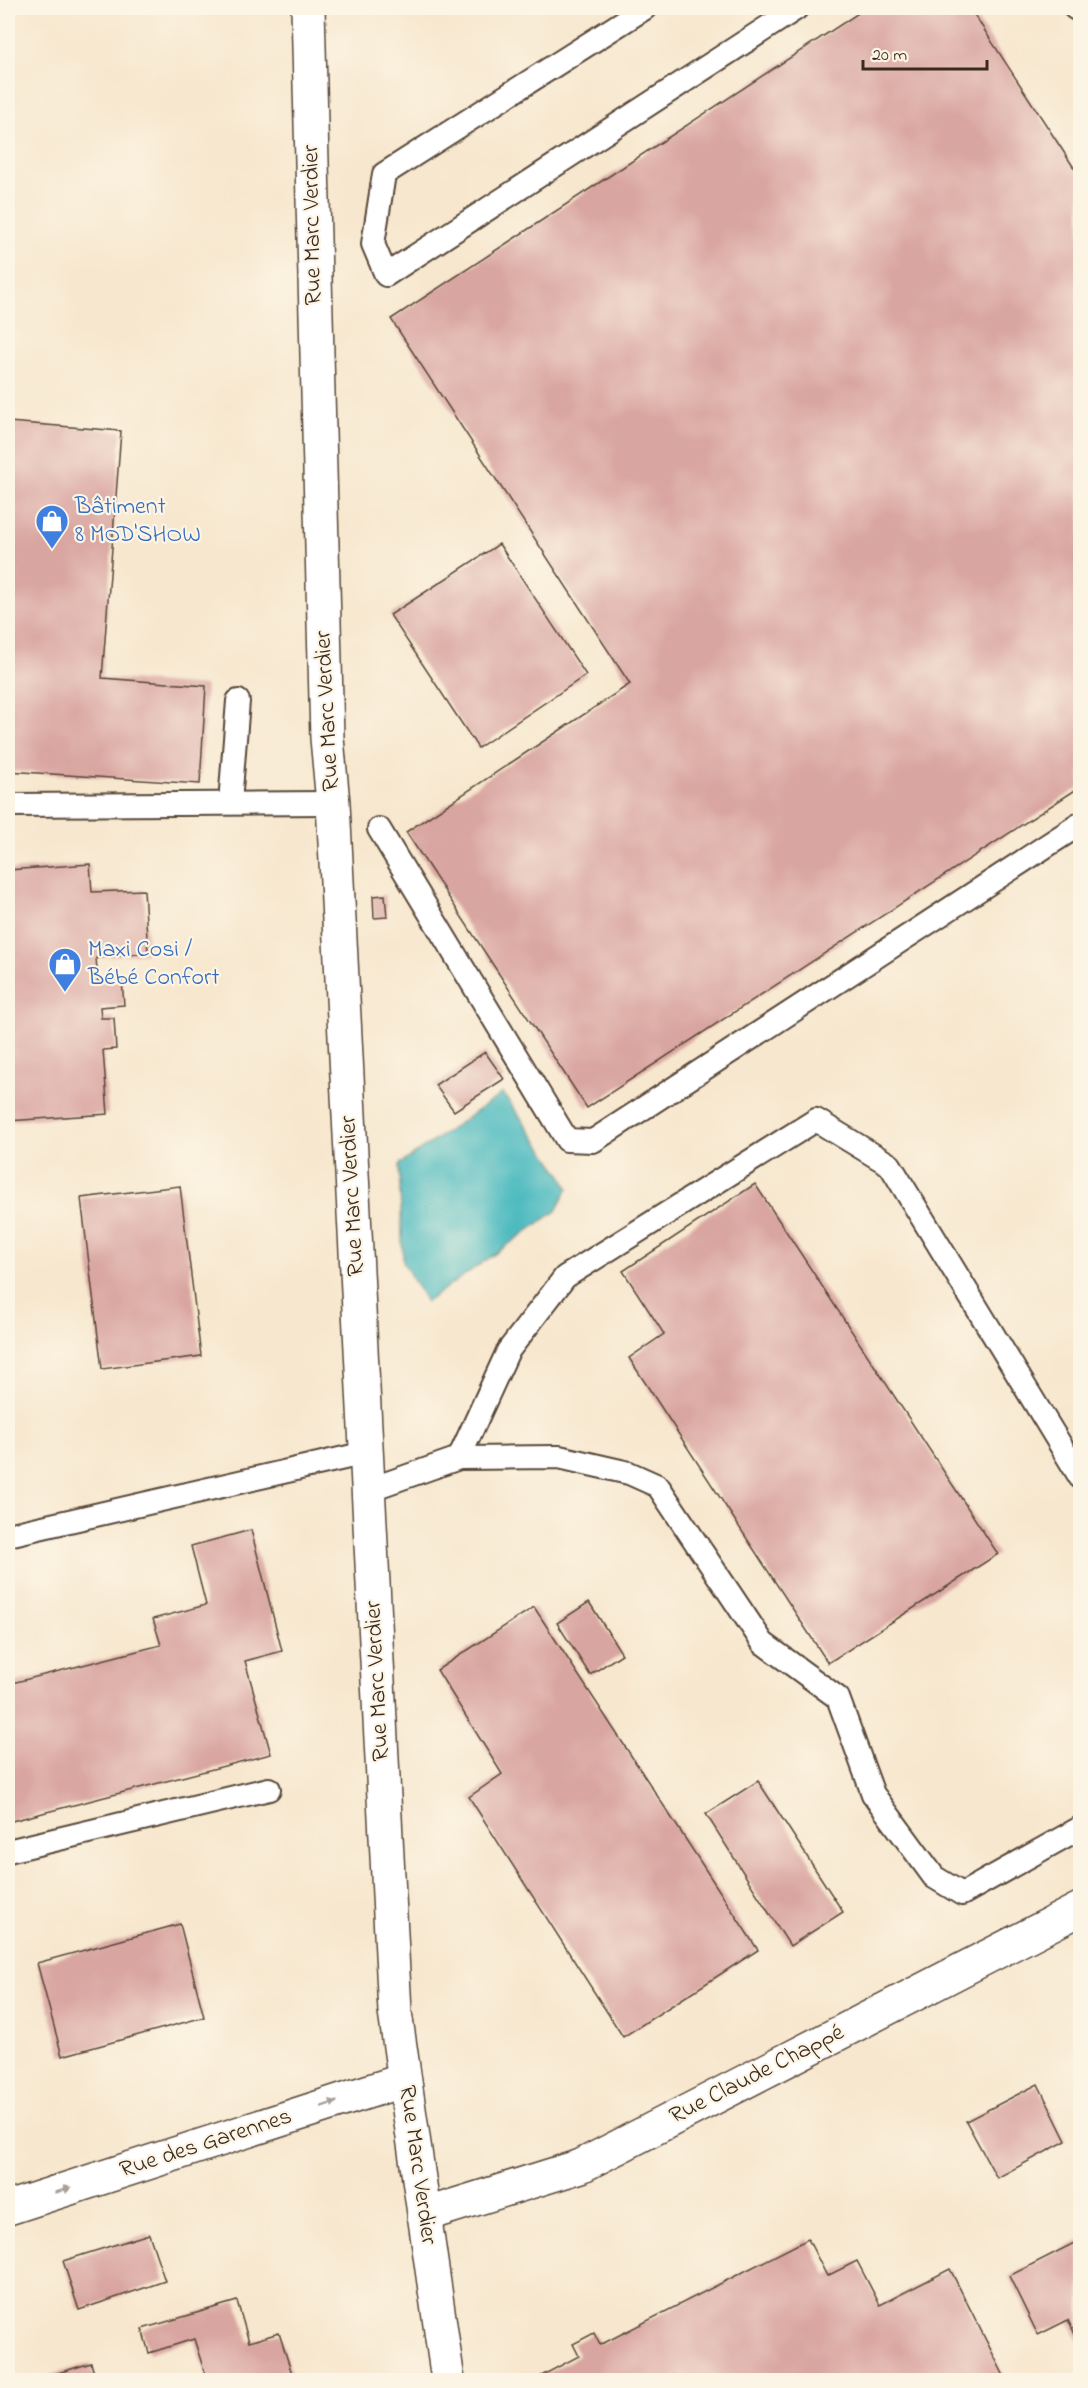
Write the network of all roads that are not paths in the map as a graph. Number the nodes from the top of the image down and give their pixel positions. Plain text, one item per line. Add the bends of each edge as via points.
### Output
1 (308, 8) edge
2 (645, 8) edge
3 (797, 8) edge
4 (1075, 8) edge
5 (1080, 11) edge
6 (238, 701) dead end
7 (230, 803) junction
8 (333, 803) junction
9 (8, 805) edge
10 (1080, 824) edge
11 (379, 829) dead end
12 (366, 1454) junction
13 (459, 1458) junction
14 (1080, 1477) edge
15 (368, 1490) junction
16 (8, 1535) edge
17 (269, 1789) dead end
18 (1080, 1828) edge
19 (8, 1851) edge
20 (1080, 1909) edge
21 (404, 2080) junction
22 (8, 2208) edge
23 (424, 2215) junction
24 (448, 2380) edge

1 - 8 street, Rue Marc Verdier via 327,738
2 - 3 lane via 384,174 373,244 386,275
4 - 5 lane
6 - 7 lane
7 - 8 lane
7 - 9 lane
8 - 12 street, Rue Marc Verdier
10 - 11 lane via 593,1141 567,1140
12 - 15 street, Rue Marc Verdier
12 - 16 lane
13 - 14 lane via 508,1351 565,1277 816,1120 890,1165
13 - 15 lane
13 - 18 lane via 559,1457 629,1473 658,1486 762,1643 838,1698 873,1794 934,1878 962,1894
15 - 21 street, Rue Marc Verdier via 395,2012
17 - 19 lane
20 - 23 street, Rue Claude Chappé via 582,2166
22 -> 21 street, Rue des Garennes
21 - 23 street, Rue Marc Verdier
23 - 24 street, Rue Marc Verdier

